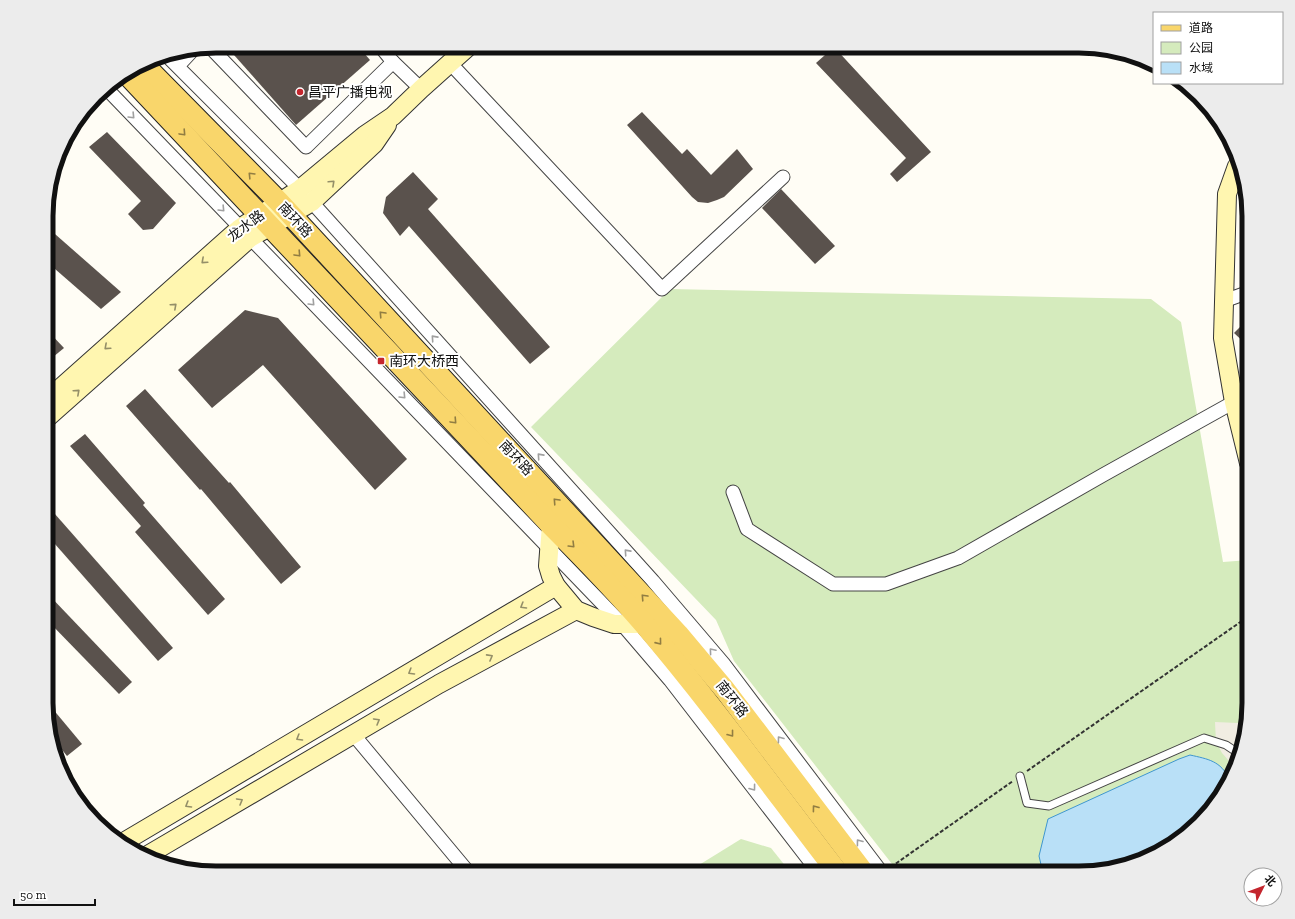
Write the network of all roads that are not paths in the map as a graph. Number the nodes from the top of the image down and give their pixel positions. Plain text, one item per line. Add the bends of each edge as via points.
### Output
1 (216, 53) edge
2 (386, 53) edge
3 (461, 53) edge
4 (188, 55) edge
5 (171, 60) edge
6 (393, 62) junction
7 (450, 63) junction
8 (178, 66) junction
9 (147, 68) edge
10 (130, 77) edge
11 (420, 89) junction
12 (110, 92) edge
13 (1235, 171) edge
14 (783, 177) dead end
15 (306, 196) junction
16 (284, 209) junction
17 (265, 220) junction
18 (245, 233) junction
19 (1242, 294) edge
20 (1224, 300) junction
21 (53, 395) edge
22 (1234, 402) junction
23 (53, 412) edge
24 (1242, 435) edge
25 (733, 492) dead end
26 (551, 525) junction
27 (550, 548) junction
28 (556, 586) junction
29 (576, 610) junction
30 (622, 624) junction
31 (644, 624) junction
32 (730, 686) junction
33 (702, 708) junction
34 (354, 734) junction
35 (1234, 751) edge
36 (1020, 776) road end
37 (127, 840) edge
38 (151, 853) edge
39 (463, 866) edge
40 (813, 866) edge
41 (832, 866) edge
42 (859, 866) edge
43 (882, 866) edge

1 - 6 street via 306,147
2 - 6 street
3 - 7 main road
4 - 8 street
5 - 8 street
6 - 11 street
7 - 11 main road
7 - 14 street via 662,289
8 - 15 street
16 -> 9 main road, 南环路
10 -> 17 main road, 南环路
11 - 15 main road, 龙水路 via 393,116 374,144
12 -> 18 street
13 - 20 main road via 1227,194
15 - 16 main road, 龙水路
32 -> 15 street via 723,663 653,581
16 - 17 main road, 龙水路
32 -> 16 main road, 南环路 via 678,634
17 - 18 main road, 龙水路
17 -> 26 main road, 南环路
18 -> 21 main road, 龙水路
23 -> 18 main road, 龙水路
18 -> 27 street
19 - 20 street
20 - 22 main road via 1223,338
22 - 24 main road
22 - 25 street via 958,558 886,584 833,584 747,529
26 - 27 main road
26 -> 31 main road, 南环路 via 582,555
27 - 28 main road via 548,566
27 - 30 street
28 - 29 main road
28 -> 37 main road
29 - 30 main road via 593,618
34 -> 29 main road via 439,684
30 - 31 main road
30 - 33 street via 670,680
31 -> 33 main road, 南环路
42 -> 32 main road, 南环路
43 -> 32 street
33 -> 40 street
33 -> 41 main road, 南环路
38 -> 34 main road
34 - 39 street
35 - 36 lane via 1226,744 1204,738 1050,806 1026,803

